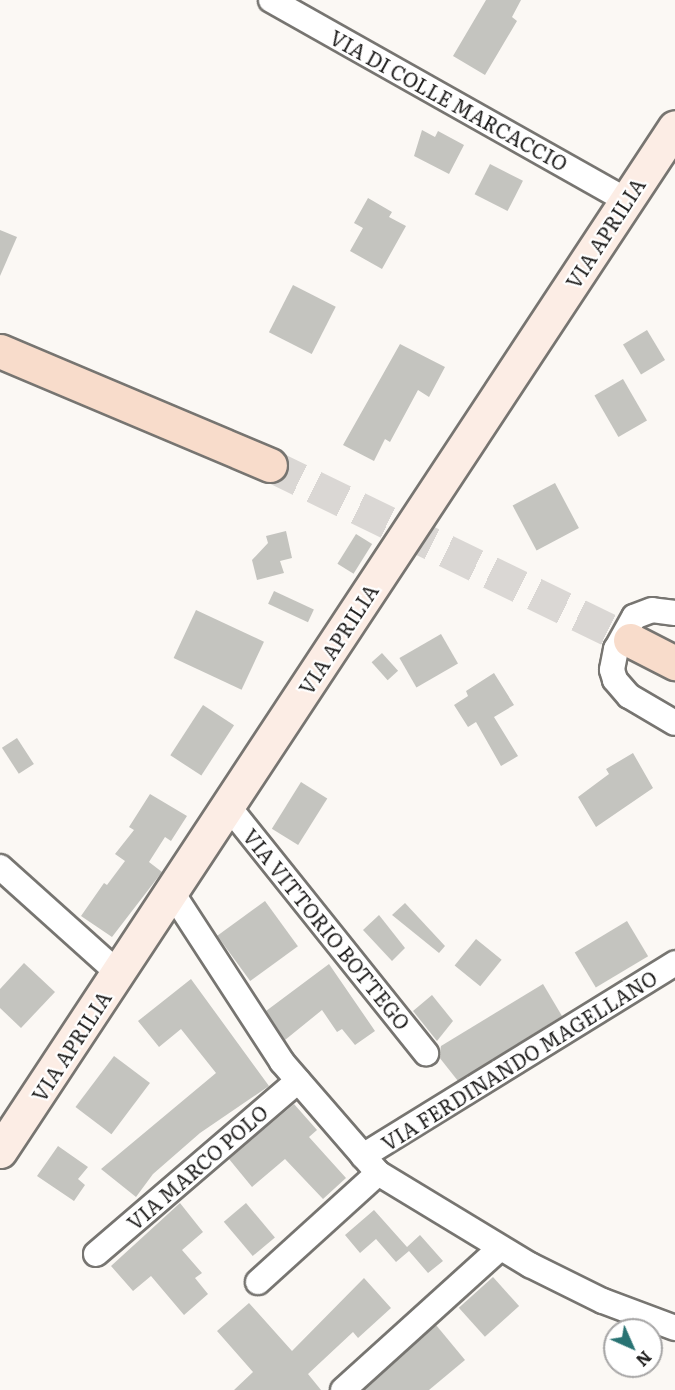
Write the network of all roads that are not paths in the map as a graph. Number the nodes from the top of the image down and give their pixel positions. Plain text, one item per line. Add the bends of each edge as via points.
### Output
1 (271, 0) edge
2 (675, 127) edge
3 (627, 201) junction
4 (0, 351) edge
5 (270, 465) tunnel mouth
6 (675, 613) edge
7 (630, 640) tunnel mouth
8 (675, 663) edge
9 (675, 723) edge
10 (228, 806) junction
11 (0, 867) edge
12 (171, 891) junction
13 (675, 963) edge
14 (118, 974) junction
15 (426, 1053) dead end
16 (297, 1081) junction
17 (0, 1151) edge
18 (370, 1165) junction
19 (499, 1249) junction
20 (96, 1254) dead end
21 (258, 1282) dead end
22 (675, 1328) edge
23 (343, 1390) edge

1 - 3 street, VIA DI COLLE MARCACCIO
2 - 3 street, VIA APRILIA
3 - 10 street, VIA APRILIA
4 - 5 main road
6 - 9 street via 652,610 634,617 625,629 612,665 615,680 629,696
7 - 8 main road
10 - 12 street, VIA APRILIA
10 - 15 street, VIA VITTORIO BOTTEGO
11 - 14 street
12 - 14 street, VIA APRILIA
12 - 16 street
13 - 18 street, VIA FERDINANDO MAGELLANO
14 - 17 street, VIA APRILIA
16 - 18 street
16 - 20 street, VIA MARCO POLO
18 - 19 street
18 - 21 street, VIA FERDINANDO MAGELLANO
19 - 22 street via 603,1302
19 - 23 street

